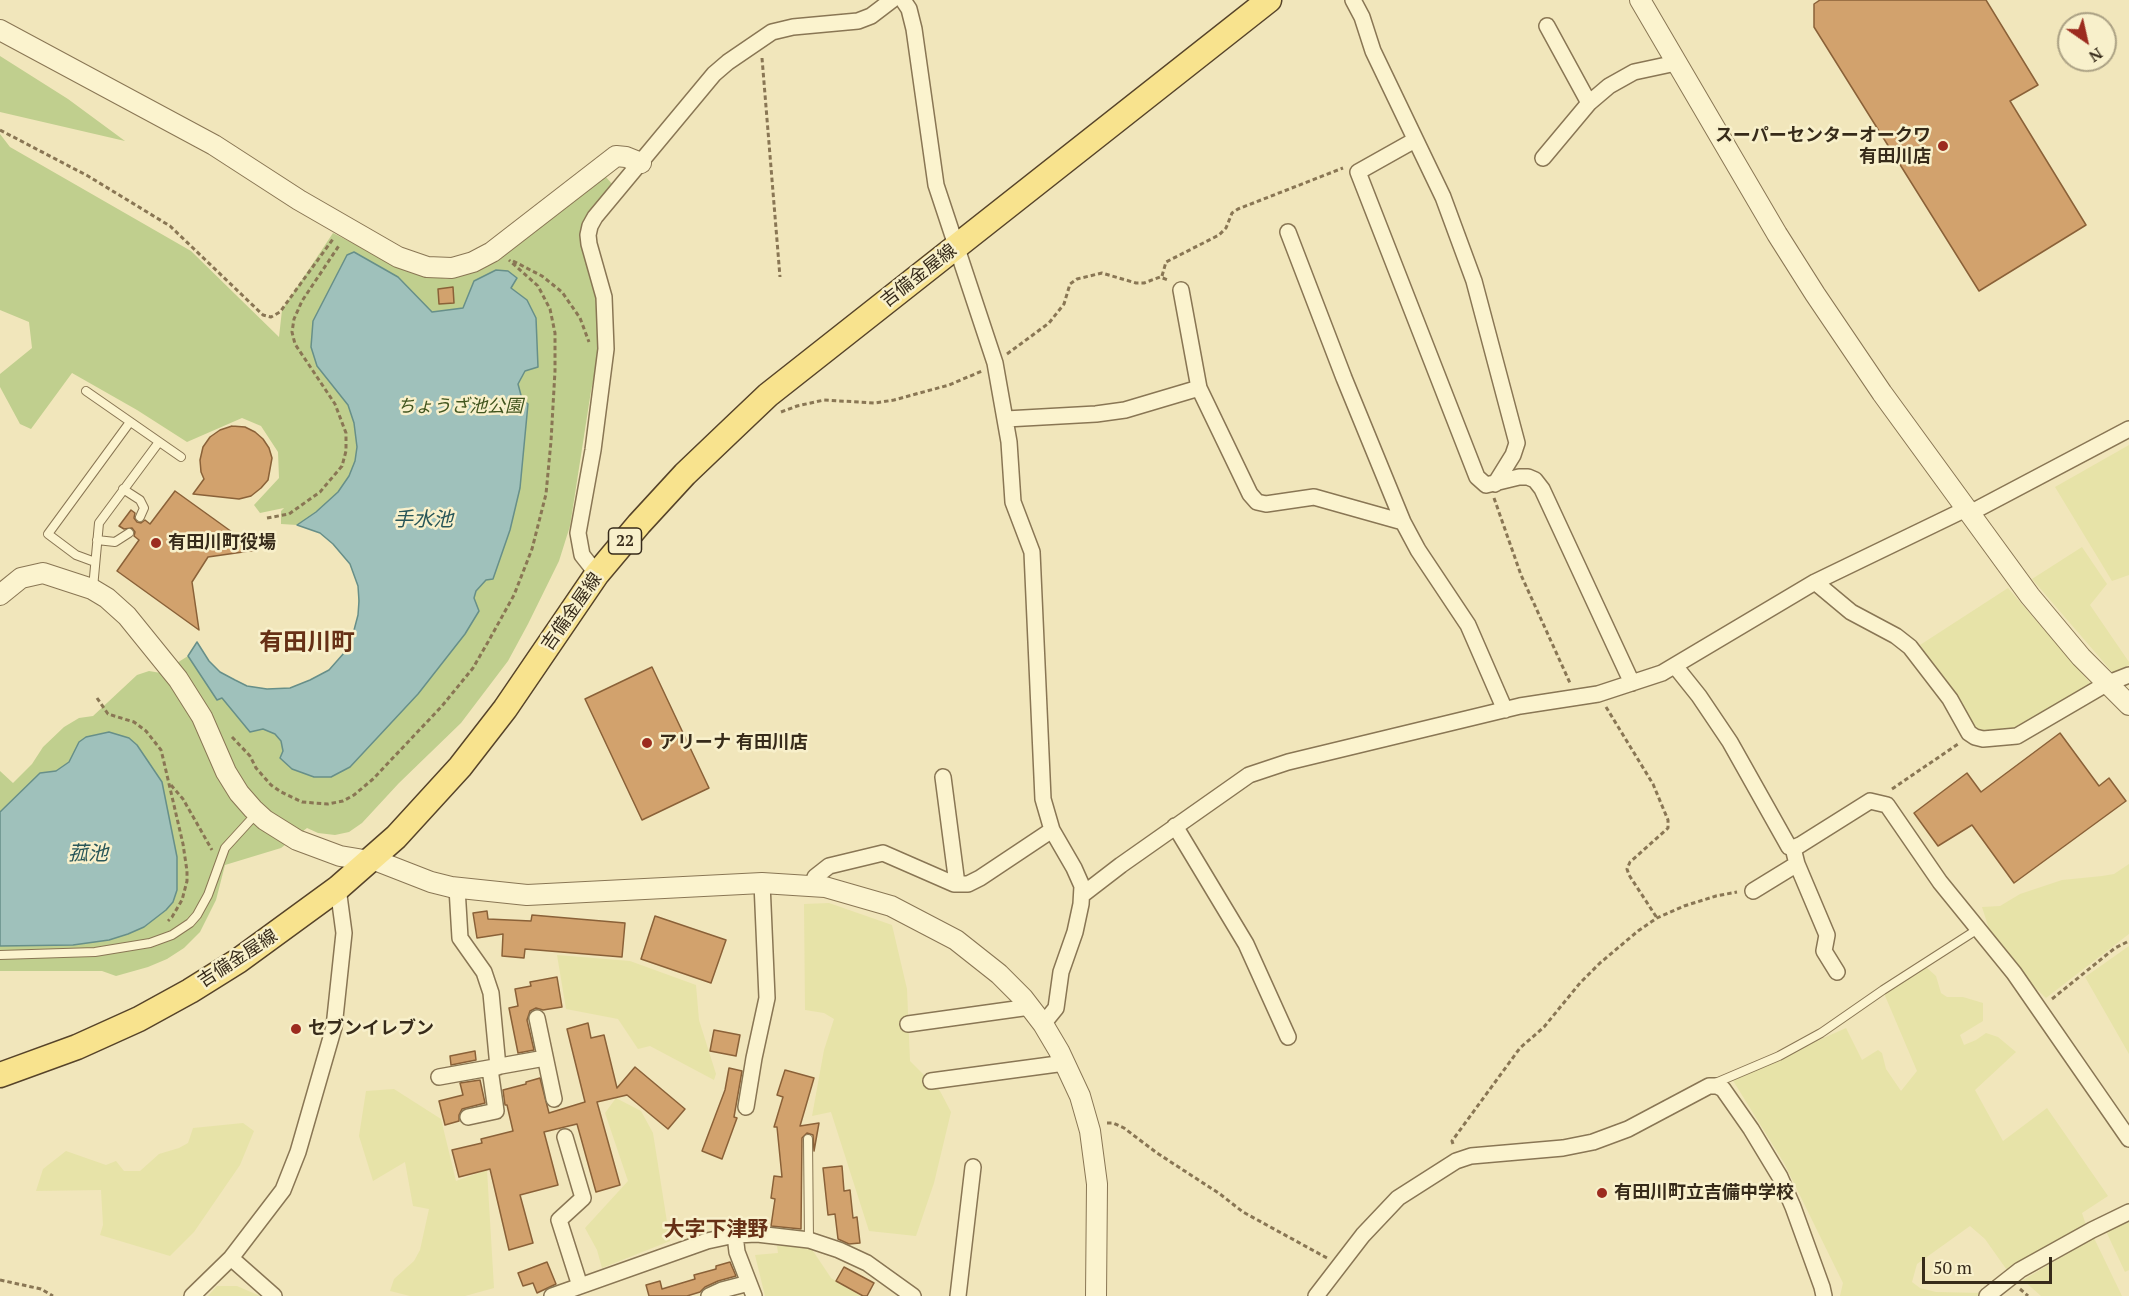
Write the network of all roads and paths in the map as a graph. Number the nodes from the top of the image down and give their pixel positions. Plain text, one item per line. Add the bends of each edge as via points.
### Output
1 (892, 0) edge
2 (903, 0) edge
3 (1269, 0) edge
4 (1353, 0) edge
5 (1640, 0) edge
6 (1546, 26) dead end
7 (0, 30) edge
8 (761, 39) junction
9 (1676, 63) junction
10 (1589, 103) junction
11 (0, 130) edge
12 (1415, 140) junction
13 (1543, 158) dead end
14 (641, 163) junction
15 (1364, 169) junction
16 (347, 228) junction
17 (1288, 232) dead end
18 (957, 246) junction
19 (780, 277) dead end
20 (1160, 278) dead end
21 (1180, 290) dead end
22 (591, 349) dead end
23 (1199, 388) junction
24 (86, 391) dead end
25 (1006, 420) junction
26 (130, 422) junction
27 (2129, 429) edge
28 (159, 442) junction
29 (181, 457) dead end
30 (1495, 484) junction
31 (123, 489) junction
32 (1968, 511) junction
33 (140, 517) dead end
34 (267, 518) dead end
35 (1403, 522) junction
36 (129, 533) dead end
37 (97, 540) junction
38 (95, 562) junction
39 (597, 574) junction
40 (1815, 582) junction
41 (93, 589) junction
42 (0, 596) edge
43 (1675, 666) junction
44 (2129, 675) edge
45 (1632, 683) junction
46 (2106, 684) junction
47 (1599, 694) junction
48 (1576, 697) junction
49 (96, 698) dead end
50 (2129, 705) edge
51 (1505, 710) junction
52 (230, 734) dead end
53 (1972, 735) junction
54 (943, 777) dead end
55 (169, 783) junction
56 (1874, 801) junction
57 (257, 813) junction
58 (1175, 826) junction
59 (1052, 830) junction
60 (1793, 848) junction
61 (371, 860) junction
62 (219, 861) junction
63 (1797, 864) junction
64 (762, 883) junction
65 (957, 884) junction
66 (813, 886) junction
67 (338, 888) junction
68 (457, 888) junction
69 (1754, 891) joint
70 (1082, 895) junction
71 (1657, 918) junction
72 (165, 923) dead end
73 (1977, 929) junction
74 (2129, 941) edge
75 (0, 955) edge
76 (1838, 972) dead end
77 (1030, 1007) junction
78 (2039, 1009) junction
79 (537, 1018) dead end
80 (908, 1024) dead end
81 (1043, 1024) junction
82 (1288, 1037) dead end
83 (545, 1058) junction
84 (1065, 1063) junction
85 (494, 1068) junction
86 (0, 1075) edge
87 (439, 1077) dead end
88 (932, 1081) dead end
89 (1709, 1086) junction
90 (554, 1099) dead end
91 (746, 1107) dead end
92 (468, 1117) dead end
93 (1089, 1123) junction
94 (565, 1137) dead end
95 (808, 1138) dead end
96 (2129, 1139) edge
97 (1456, 1161) junction
98 (973, 1167) dead end
99 (2129, 1212) edge
100 (735, 1235) junction
101 (809, 1240) junction
102 (231, 1258) junction
103 (1339, 1265) junction
104 (0, 1280) edge
105 (580, 1286) junction
106 (751, 1290) edge
107 (53, 1296) edge
108 (192, 1296) edge
109 (274, 1296) edge
110 (552, 1296) edge
111 (709, 1296) edge
112 (913, 1296) edge
113 (958, 1296) edge
114 (1096, 1296) edge
115 (1316, 1296) edge
116 (1824, 1296) edge
117 (1987, 1296) edge

1 - 8 street via 858,21 793,27
2 - 18 street via 914,29 936,185
3 - 18 main road, 吉備金屋線 / 22
4 - 12 street
5 - 9 street
6 - 10 street
7 - 16 street via 214,145
8 - 14 street via 714,75
8 - 19 path
9 - 10 street via 1623,78
9 - 32 street via 1815,294
10 - 13 street
11 - 16 path via 88,176 170,226 263,315 271,317 280,312
12 - 15 street
12 - 30 street via 1443,197 1474,280 1517,443
14 - 16 street via 616,156 492,252 452,268 427,267 398,257
14 - 39 street via 595,217 588,235 604,297 606,349 578,533 582,555
15 - 20 path via 1348,166 1238,208 1219,235 1166,262
15 - 30 street via 1358,172 1477,477 1486,485
16 - 34 path via 302,301 292,332 295,344 335,404 346,433 342,466 320,492 289,514
17 - 35 street
18 - 25 street via 990,345
18 - 39 main road, 吉備金屋線 / 22 via 768,395 685,474
21 - 23 street
22 - 52 path via 580,318 562,292 504,255 538,286 550,309 555,333 546,494 532,549 502,618 473,668 418,732 354,795 328,804 302,802 280,792
23 - 25 street via 1115,411
23 - 35 street via 1257,502 1314,497
24 - 26 lane
25 - 59 street via 1013,502 1032,552 1043,799
26 - 28 lane
26 - 38 lane via 48,534 76,555
27 - 32 street
28 - 29 lane
28 - 31 lane
30 - 45 street via 1528,477 1542,489
30 - 48 path via 1494,501 1521,575
31 - 33 lane via 140,500 144,508
31 - 37 lane via 99,522
32 - 40 street
32 - 46 street via 2030,596
35 - 51 street via 1468,625
36 - 37 lane via 115,542
37 - 38 lane
38 - 41 lane
39 - 61 main road, 吉備金屋線 / 22 via 505,709 460,767
40 - 43 street
40 - 53 street via 1851,612 1910,647
41 - 42 street via 52,575 32,574
41 - 57 street via 126,616 178,679 202,717 226,772
43 - 45 street
43 - 60 street via 1730,741
44 - 46 street
45 - 47 street
46 - 50 street
46 - 53 street via 2017,736 1983,739
47 - 48 street
47 - 71 path via 1653,784 1668,820 1668,828 1627,869
48 - 51 street
49 - 55 path via 108,714 134,722 151,737 161,750
51 - 58 street via 1288,762 1249,775
53 - 56 path
54 - 65 street
55 - 62 path via 183,799
55 - 72 path via 187,881 178,909
56 - 60 street
56 - 73 street via 1887,805
57 - 61 street via 297,840 340,856
57 - 62 lane via 225,848
58 - 70 street
58 - 82 street via 1246,944
59 - 65 street via 980,878
59 - 70 street via 1079,878
60 - 63 street
61 - 67 main road, 吉備金屋線 / 22
61 - 68 street
62 - 75 lane via 197,915 172,934 150,943 95,952
63 - 69 street
63 - 76 street via 1827,935 1824,951
64 - 66 street
64 - 68 street via 543,895
64 - 91 street via 767,998
65 - 66 street via 883,853 829,866 815,877
66 - 77 street via 874,900 932,926 979,957
67 - 86 main road, 吉備金屋線 / 22 via 190,991 77,1047
67 - 102 street via 344,933 334,1027 298,1152 283,1190
68 - 85 street via 460,938 484,972 491,993
69 - 71 path via 1716,896
70 - 81 street via 1061,972 1056,1008
71 - 97 path via 1600,963 1544,1027 1520,1048 1452,1141
73 - 78 street
73 - 89 lane via 1834,1026 1779,1056
74 - 78 path
77 - 80 street
77 - 81 street
78 - 96 street
79 - 83 street
81 - 84 street
83 - 85 street
83 - 90 street
84 - 88 street
84 - 93 street
85 - 87 street
85 - 92 street via 496,1111
89 - 97 street via 1628,1129 1593,1142
89 - 116 street via 1723,1089 1767,1152 1793,1207
93 - 103 path via 1113,1123 1124,1128 1243,1212
93 - 114 street via 1097,1184
94 - 105 street via 583,1197 559,1220
95 - 101 lane
97 - 103 street via 1398,1198
98 - 113 street
99 - 117 street via 2020,1270
100 - 101 street via 780,1235
100 - 105 street
100 - 106 street
101 - 112 street via 867,1263
102 - 108 street
102 - 109 street
103 - 115 street
104 - 107 path
105 - 110 street
106 - 111 street via 722,1290

